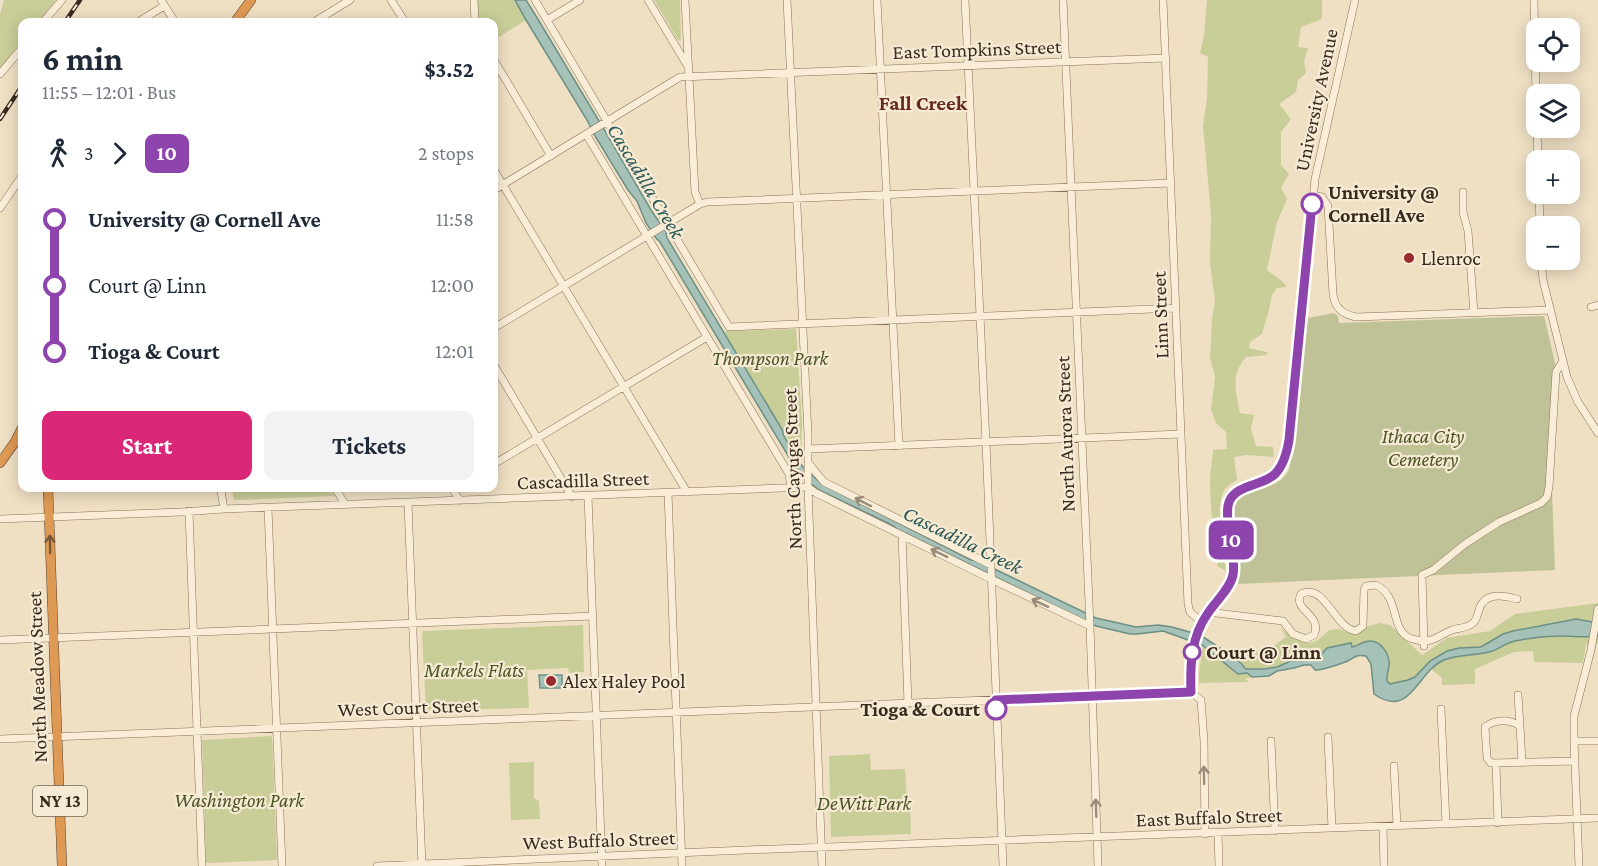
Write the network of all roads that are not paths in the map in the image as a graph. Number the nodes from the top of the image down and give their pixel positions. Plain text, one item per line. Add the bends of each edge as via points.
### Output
1 (62, 0) edge
2 (251, 0) edge
3 (350, 0) edge
4 (391, 0) edge
5 (474, 0) edge
6 (535, 0) edge
7 (580, 0) edge
8 (648, 0) edge
9 (685, 0) edge
10 (787, 0) edge
11 (877, 0) edge
12 (965, 0) edge
13 (1063, 0) edge
14 (1163, 0) edge
15 (1354, 0) edge
16 (1534, 0) edge
17 (163, 3) edge
18 (46, 18) edge
19 (143, 18) edge
20 (172, 18) edge
21 (238, 18) edge
22 (321, 18) edge
23 (402, 18) edge
24 (475, 18) edge
25 (547, 20) junction
26 (18, 53) edge
27 (1166, 58) junction
28 (1066, 62) junction
29 (968, 66) junction
30 (498, 67) edge
31 (688, 67) junction
32 (881, 69) junction
33 (790, 73) junction
34 (0, 74) edge
35 (689, 76) junction
36 (1536, 84) edge
37 (605, 123) junction
38 (588, 133) junction
39 (550, 156) junction
40 (498, 178) edge
41 (18, 182) edge
42 (1171, 183) junction
43 (502, 185) junction
44 (498, 188) edge
45 (1071, 188) junction
46 (974, 191) junction
47 (1463, 192) dead end
48 (886, 195) junction
49 (1313, 195) junction
50 (796, 198) junction
51 (700, 204) junction
52 (0, 208) edge
53 (666, 224) junction
54 (649, 234) junction
55 (1542, 270) edge
56 (563, 286) junction
57 (1176, 308) junction
58 (1550, 310) junction
59 (1076, 312) junction
60 (1474, 314) junction
61 (980, 317) junction
62 (892, 320) junction
63 (802, 324) junction
64 (498, 326) edge
65 (707, 337) junction
66 (1563, 361) junction
67 (498, 372) edge
68 (624, 387) junction
69 (1598, 433) edge
70 (1181, 434) junction
71 (18, 436) edge
72 (537, 438) junction
73 (1082, 439) junction
74 (986, 442) junction
75 (898, 446) junction
76 (808, 449) junction
77 (498, 462) edge
78 (0, 463) edge
79 (808, 464) junction
80 (808, 487) junction
81 (791, 488) junction
82 (48, 492) edge
83 (223, 492) edge
84 (338, 492) edge
85 (455, 492) edge
86 (687, 492) junction
87 (668, 493) junction
88 (572, 496) junction
89 (588, 496) junction
90 (460, 501) junction
91 (408, 503) junction
92 (345, 504) junction
93 (268, 508) junction
94 (224, 509) junction
95 (189, 511) junction
96 (49, 518) junction
97 (0, 519) edge
98 (902, 535) junction
99 (991, 565) junction
100 (991, 579) junction
101 (1517, 599) dead end
102 (1598, 609) edge
103 (1208, 612) junction
104 (592, 616) junction
105 (1202, 622) junction
106 (413, 623) junction
107 (1090, 626) junction
108 (273, 628) junction
109 (193, 632) junction
110 (53, 637) junction
111 (0, 640) edge
112 (1424, 644) junction
113 (1191, 692) junction
114 (1518, 695) dead end
115 (1091, 696) junction
116 (996, 700) junction
117 (908, 704) junction
118 (817, 708) junction
119 (1441, 709) dead end
120 (676, 713) junction
121 (596, 716) junction
122 (417, 723) junction
123 (1520, 726) junction
124 (277, 728) junction
125 (197, 731) junction
126 (57, 737) junction
127 (1328, 737) dead end
128 (0, 739) edge
129 (1271, 741) dead end
130 (1574, 741) junction
131 (1598, 741) edge
132 (1575, 761) junction
133 (1496, 763) junction
134 (1522, 763) junction
135 (1394, 766) dead end
136 (1598, 818) edge
137 (1578, 819) junction
138 (1498, 823) junction
139 (1446, 825) junction
140 (1396, 826) junction
141 (1383, 827) junction
142 (1332, 828) junction
143 (1275, 831) junction
144 (1218, 833) junction
145 (1204, 834) junction
146 (1096, 838) junction
147 (1002, 841) junction
148 (822, 848) junction
149 (681, 853) junction
150 (602, 857) junction
151 (422, 865) edge
152 (62, 866) edge
153 (202, 866) edge
154 (282, 866) edge
155 (378, 866) edge
156 (602, 866) edge
157 (682, 866) edge
158 (822, 866) edge
159 (1003, 866) edge
160 (1098, 866) edge
161 (1219, 866) edge
162 (1384, 866) edge
163 (1580, 866) edge

1 - 18 street
2 - 21 highway
3 - 22 street
4 - 23 street
5 - 24 street
6 - 25 street
7 - 25 street
8 - 31 street
9 - 31 street
10 - 33 street, North Cayuga Street
11 - 32 street
12 - 29 street
13 - 28 street, North Aurora Street
14 - 27 street, Linn Street
15 - 49 street, University Avenue
16 - 36 street
17 - 19 street
17 - 20 street
25 - 37 street
26 - 34 street
27 - 28 street, East Tompkins Street
27 - 42 street, Linn Street
28 - 29 street, East Tompkins Street
28 - 45 street, North Aurora Street
29 - 32 street, East Tompkins Street
29 - 46 street
30 - 39 street
31 - 35 street
32 - 33 street, East Tompkins Street
32 - 48 street
33 - 35 street, East Tompkins Street
33 - 50 street, North Cayuga Street
35 - 37 street via 680,77
35 - 51 street via 695,192
37 - 38 street
37 - 53 street
38 - 39 street
38 - 54 street
39 - 43 street
40 - 43 street
41 - 52 street
42 - 45 street
42 - 57 street, Linn Street
43 - 44 street
43 - 56 street
45 - 46 street
45 - 59 street, North Aurora Street
46 - 48 street
46 - 61 street
47 - 60 street
48 - 50 street
48 - 62 street
49 - 60 street via 1322,197 1328,206 1333,294 1341,312 1356,317
49 - 103 street, University Avenue via 1286,453 1275,474 1236,493 1229,502 1232,577
50 - 51 street
50 - 63 street, North Cayuga Street
51 - 53 street
53 - 54 street
53 - 63 street via 729,327
54 - 56 street
54 - 65 street
55 - 58 street
56 - 64 street
56 - 68 street
57 - 59 street
57 - 70 street, Linn Street
58 - 60 street
58 - 66 street
59 - 61 street
59 - 73 street, North Aurora Street
61 - 62 street
61 - 74 street
62 - 63 street
62 - 75 street
63 - 76 street, North Cayuga Street
65 - 68 street
65 - 81 street via 789,474
66 - 69 street via 1571,388
66 - 112 street via 1556,372 1547,497 1479,535 1422,574
67 - 72 street
68 - 72 street
68 - 86 street
70 - 73 street
70 - 105 street, Linn Street via 1188,607
71 - 78 highway
72 - 77 street
72 - 88 street
73 - 74 street
73 - 107 street, North Aurora Street
74 - 75 street
74 - 99 street
75 - 76 street
76 - 79 street, North Cayuga Street
79 - 80 street, North Cayuga Street
99 -> 79 street via 824,482
80 - 81 street, Cascadilla Street
80 - 98 street
80 - 118 street, North Cayuga Street
81 - 86 street, Cascadilla Street
82 - 96 highway, North Meadow Street / NY 13
83 - 94 street
84 - 92 street
85 - 90 street
86 - 87 street, Cascadilla Street
87 - 89 street, Cascadilla Street
87 - 120 street
88 - 89 street, Cascadilla Street
88 - 90 street, Cascadilla Street
89 - 104 street
90 - 91 street, Cascadilla Street
91 - 92 street, Cascadilla Street
91 - 106 street
92 - 93 street, Cascadilla Street
93 - 94 street, Cascadilla Street
93 - 108 street
94 - 95 street, Cascadilla Street
95 - 96 street, Cascadilla Street
95 - 109 street
96 - 97 street, Cascadilla Street
110 -> 96 highway, North Meadow Street / NY 13
100 -> 98 street
98 - 117 street
99 - 100 street
107 -> 100 street
100 - 116 street
101 - 112 street via 1485,599 1473,623
102 - 130 street via 1574,716
103 - 105 street, University Avenue
103 - 112 street via 1283,621 1293,634 1306,639 1314,635 1317,627 1299,597 1310,591 1347,628 1356,631 1363,626 1364,590 1376,585 1387,593 1403,634
104 - 106 street
104 - 121 street
105 - 113 street, University Avenue via 1194,644
106 - 108 street
106 - 122 street
107 - 115 street, North Aurora Street
108 - 109 street
108 - 124 street
109 - 110 street
109 - 125 street
110 - 111 street
110 - 126 highway, North Meadow Street / NY 13
113 - 115 street, West Court Street
145 -> 113 street via 1201,700
114 - 123 street
115 - 116 street, West Court Street
146 -> 115 street, North Aurora Street
116 - 117 street, West Court Street
116 - 147 street
117 - 118 street, West Court Street
118 - 120 street, West Court Street
118 - 148 street, North Cayuga Street
119 - 139 street
120 - 121 street, West Court Street
120 - 149 street
121 - 122 street, West Court Street
121 - 150 street
122 - 124 street, West Court Street
122 - 151 street
123 - 133 street via 1500,721 1485,727 1487,758
123 - 134 street
124 - 125 street, West Court Street
124 - 154 street
125 - 126 street, West Court Street
125 - 153 street
126 - 128 street, West Court Street
126 - 152 highway, North Meadow Street / NY 13
127 - 142 street
129 - 143 street
130 - 131 street
130 - 132 street
132 - 134 street
132 - 137 street
133 - 134 street
133 - 138 street
135 - 140 street
136 - 137 street, East Buffalo Street
137 - 138 street, East Buffalo Street
137 - 163 street
138 - 139 street, East Buffalo Street
139 - 140 street, East Buffalo Street
140 - 141 street, East Buffalo Street
141 - 142 street, East Buffalo Street
141 - 162 street
142 - 143 street, East Buffalo Street
143 - 144 street, East Buffalo Street
144 - 145 street, East Buffalo Street
144 - 161 street
145 - 146 street, East Buffalo Street
146 - 147 street, East Buffalo Street
146 - 160 street, North Aurora Street
147 - 148 street, East Buffalo Street
147 - 159 street
148 - 149 street, West Buffalo Street
148 - 158 street, North Cayuga Street
149 - 150 street, West Buffalo Street
149 - 157 street
150 - 151 street, West Buffalo Street
150 - 156 street
151 - 155 street, West Buffalo Street

